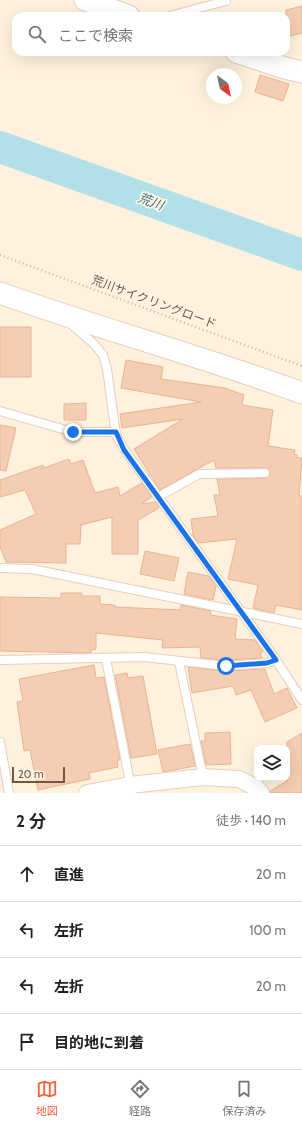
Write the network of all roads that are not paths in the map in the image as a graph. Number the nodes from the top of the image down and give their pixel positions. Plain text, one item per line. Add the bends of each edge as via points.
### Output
1 (87, 0) edge
2 (226, 1) dead end
3 (118, 12) edge
4 (184, 12) edge
5 (248, 56) edge
6 (302, 72) edge
7 (0, 293) edge
8 (59, 314) junction
9 (302, 393) edge
10 (0, 411) edge
11 (116, 432) junction
12 (265, 473) dead end
13 (158, 497) junction
14 (0, 568) edge
15 (241, 612) junction
16 (302, 624) edge
17 (106, 659) junction
18 (0, 660) edge
19 (276, 660) junction
20 (179, 662) junction
21 (302, 700) edge
22 (0, 742) edge
23 (203, 777) junction
24 (131, 789) edge
25 (9, 793) edge
26 (87, 793) edge
27 (261, 793) edge

1 - 3 street
2 - 4 lane
5 - 6 street
7 - 8 street
8 - 9 street
8 - 11 lane via 103,355
10 - 11 lane via 73,432
11 - 13 lane via 124,450
12 - 13 lane via 199,474
13 - 15 lane
14 - 15 lane via 32,569
15 - 16 lane
15 - 19 lane
17 - 18 lane
17 - 20 lane via 144,657
17 - 24 lane
19 - 20 lane via 226,666
19 - 21 lane
20 - 23 lane
22 - 25 lane
23 - 24 street
23 - 27 street via 239,779 257,788
24 - 26 street

